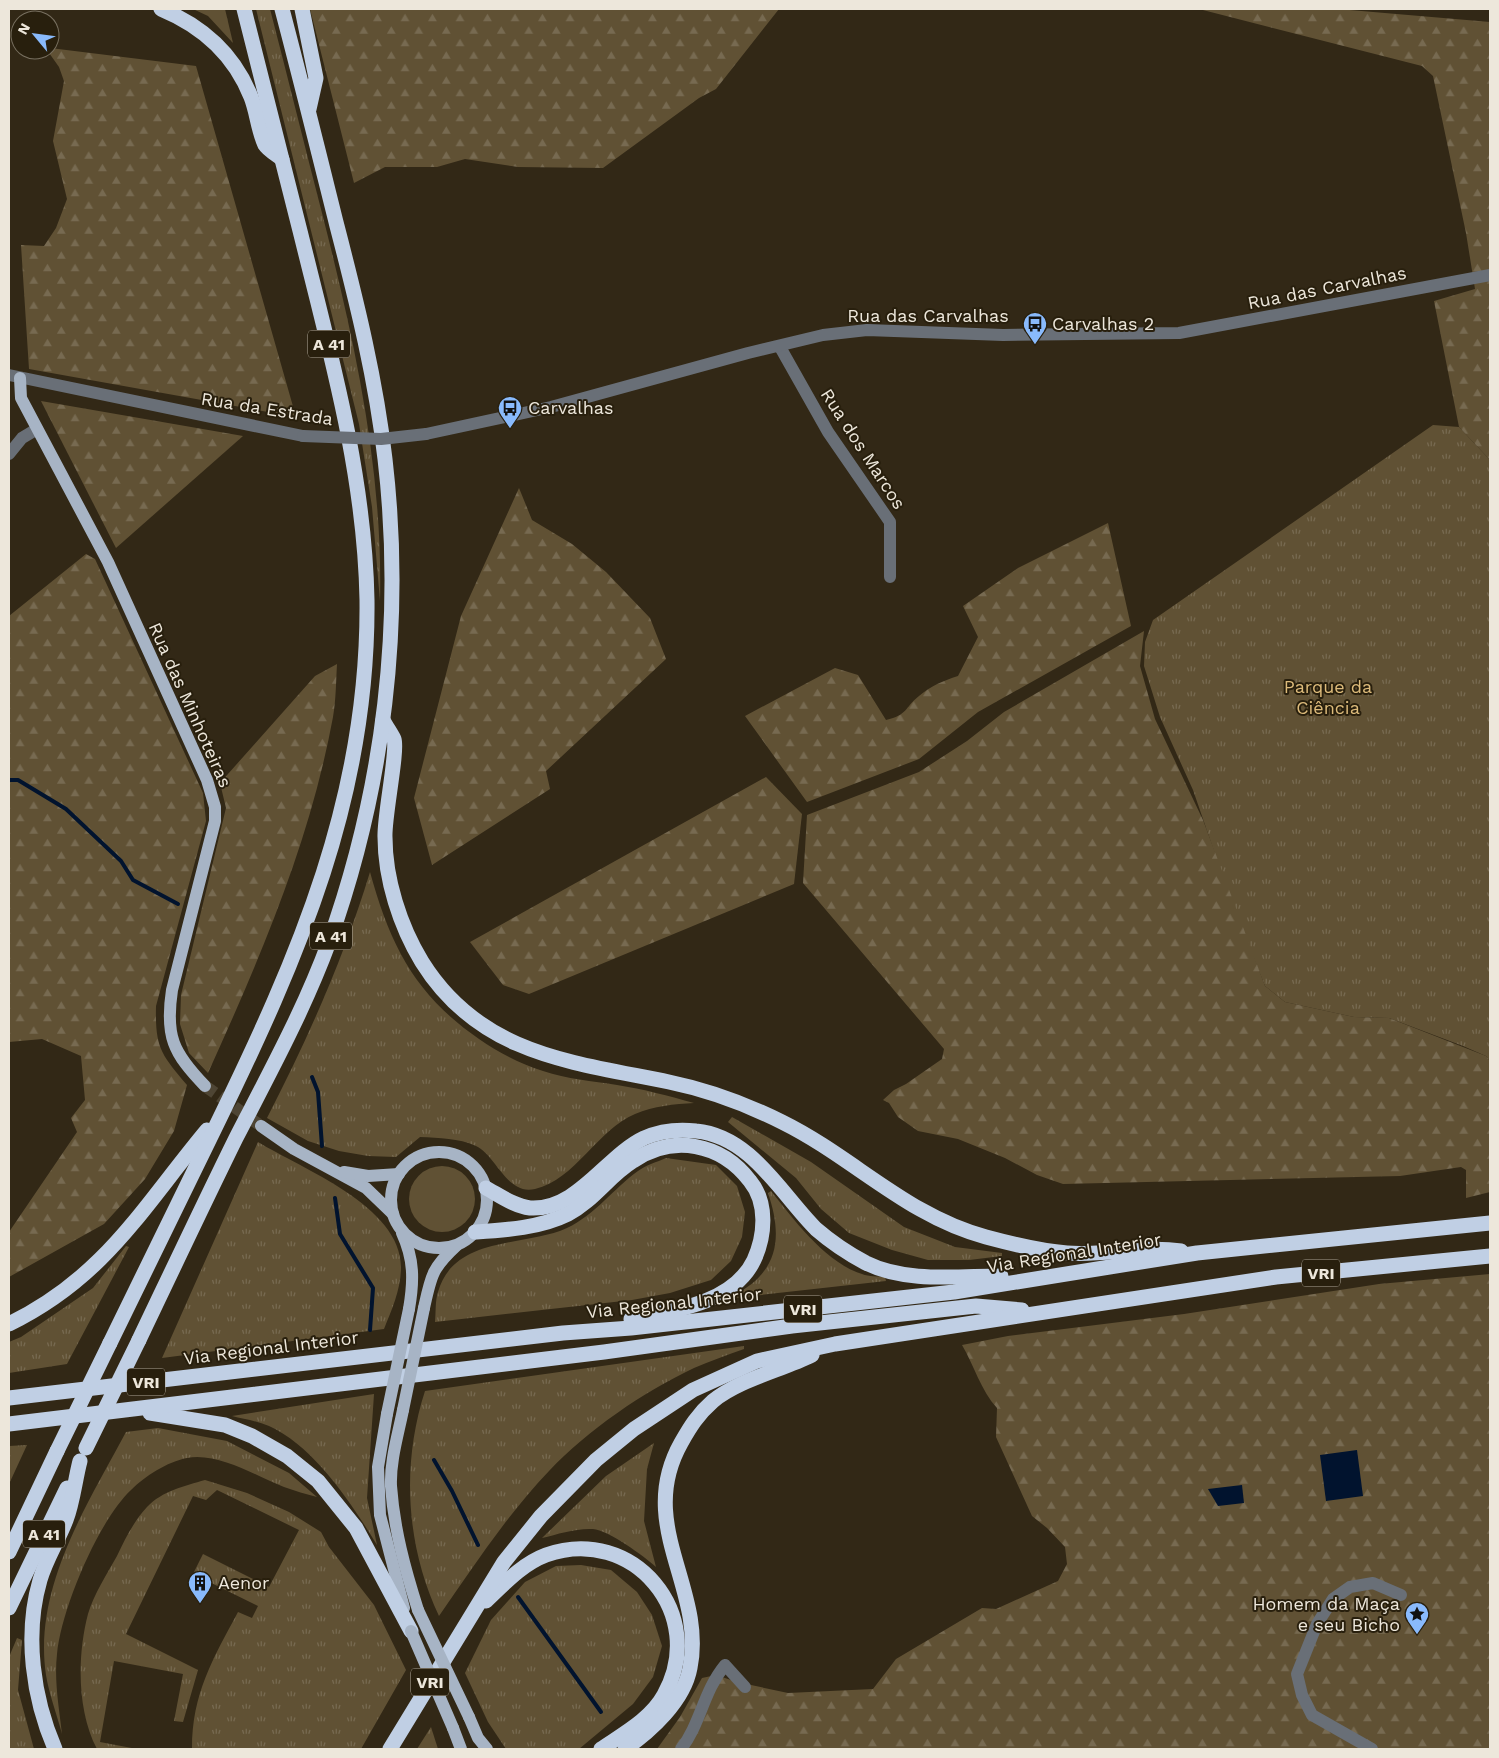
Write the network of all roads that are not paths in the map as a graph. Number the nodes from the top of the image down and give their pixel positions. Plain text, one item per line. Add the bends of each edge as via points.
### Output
1 (161, 9) edge
2 (244, 9) edge
3 (282, 9) edge
4 (302, 9) edge
5 (308, 111) junction
6 (282, 159) junction
7 (1490, 275) edge
8 (780, 347) junction
9 (15, 376) edge
10 (551, 407) joint
11 (37, 429) junction
12 (9, 454) edge
13 (890, 577) dead end
14 (383, 720) junction
15 (205, 1086) tunnel mouth
16 (223, 1111) junction
17 (261, 1126) tunnel mouth
18 (334, 1170) junction
19 (399, 1174) junction
20 (486, 1188) junction
21 (396, 1220) junction
22 (1490, 1223) edge
23 (475, 1232) junction
24 (458, 1244) junction
25 (1197, 1253) junction
26 (1490, 1256) edge
27 (1042, 1276) junction
28 (1048, 1312) junction
29 (9, 1324) edge
30 (562, 1333) junction
31 (835, 1344) junction
32 (9, 1398) edge
33 (128, 1410) junction
34 (9, 1424) edge
35 (57, 1451) junction
36 (83, 1454) junction
37 (9, 1535) edge
38 (9, 1552) edge
39 (1401, 1595) dead end
40 (9, 1608) edge
41 (470, 1615) junction
42 (411, 1632) junction
43 (745, 1687) dead end
44 (55, 1749) edge
45 (390, 1749) edge
46 (461, 1749) edge
47 (487, 1749) edge
48 (601, 1749) edge
49 (625, 1749) edge
50 (681, 1749) edge
51 (1372, 1749) edge

1 - 6 highway via 198,29 218,45 243,80 265,146
2 - 6 highway, A 41
3 - 5 highway, A 41
4 - 5 highway via 316,78
5 - 14 highway, A 41 via 366,345 385,460 390,510 391,612
6 - 16 highway, A 41 via 332,357 354,461 364,548 366,648 356,736 333,846 300,942
7 - 8 street, Rua das Carvalhas via 1179,333 1003,334 868,330 823,335
8 - 10 street, Rua das Carvalhas
8 - 13 street, Rua dos Marcos via 828,432 890,522
9 - 10 street, Rua da Estrada, bridge via 303,436 381,438 426,434
9 - 11 main road, Rua das Minhoteiras via 21,398
11 - 12 street via 22,438
11 - 15 main road, Rua das Minhoteiras via 108,562 207,780 215,807 169,1009 174,1049
14 - 25 highway via 395,742 384,838 391,883 403,925 422,962 445,991 486,1027 516,1044 556,1059 669,1082 745,1104 785,1123 939,1221 983,1236 1067,1253 1156,1247
14 - 36 highway, A 41, bridge via 372,793 352,871 328,944 263,1089
16 - 29 highway via 107,1254 68,1288
16 - 35 highway, A 41, bridge
17 - 18 main road via 294,1149
18 - 19 main road via 368,1176
18 - 21 main road via 366,1188
19 - 20 main road via 410,1162 439,1152 469,1162
19 - 21 main road via 392,1193
20 - 23 main road via 487,1203
20 - 27 highway via 513,1203 529,1208 546,1207 580,1189 644,1138 670,1131 716,1134 769,1175 817,1229 868,1264 899,1273 929,1276
21 - 24 main road via 407,1236 425,1246 445,1248
21 - 42 main road, bridge via 410,1250 413,1269 409,1309 378,1467 380,1515
22 - 25 highway, Via Regional Interior / VRI
23 - 24 main road
23 - 30 highway via 548,1222 569,1213 632,1162 653,1150 695,1145 728,1159 742,1170 761,1202 764,1222 753,1262 741,1277 726,1289 686,1308
24 - 47 main road, bridge via 438,1263 430,1279 394,1452 391,1485 403,1564 418,1610 478,1738
25 - 27 highway, Via Regional Interior / VRI
26 - 28 highway, VRI via 1276,1278
27 - 30 highway, Via Regional Interior / VRI via 954,1292
28 - 31 highway, VRI
28 - 33 highway via 966,1307
30 - 32 highway, Via Regional Interior / VRI
31 - 41 highway, VRI via 757,1361 693,1390 634,1429 596,1460 541,1516 504,1562
31 - 49 highway via 714,1400 694,1418 673,1456 666,1481 664,1510 688,1604 692,1635 690,1669 676,1698 651,1731
33 - 34 highway
33 - 42 highway via 225,1425 280,1452 310,1474 356,1528
35 - 37 highway
35 - 38 highway, A 41
36 - 40 highway, A 41
36 - 44 highway via 66,1520 40,1580 35,1605 34,1682
39 - 51 street via 1373,1583 1350,1587 1334,1599 1317,1624 1297,1674 1302,1695 1312,1715
41 - 45 highway, VRI
41 - 48 highway via 525,1566 546,1555 594,1549 613,1553 634,1564 654,1582 668,1603 676,1628 676,1669 664,1696 639,1723
42 - 46 main road, bridge
43 - 50 street via 725,1665 714,1678 700,1715

